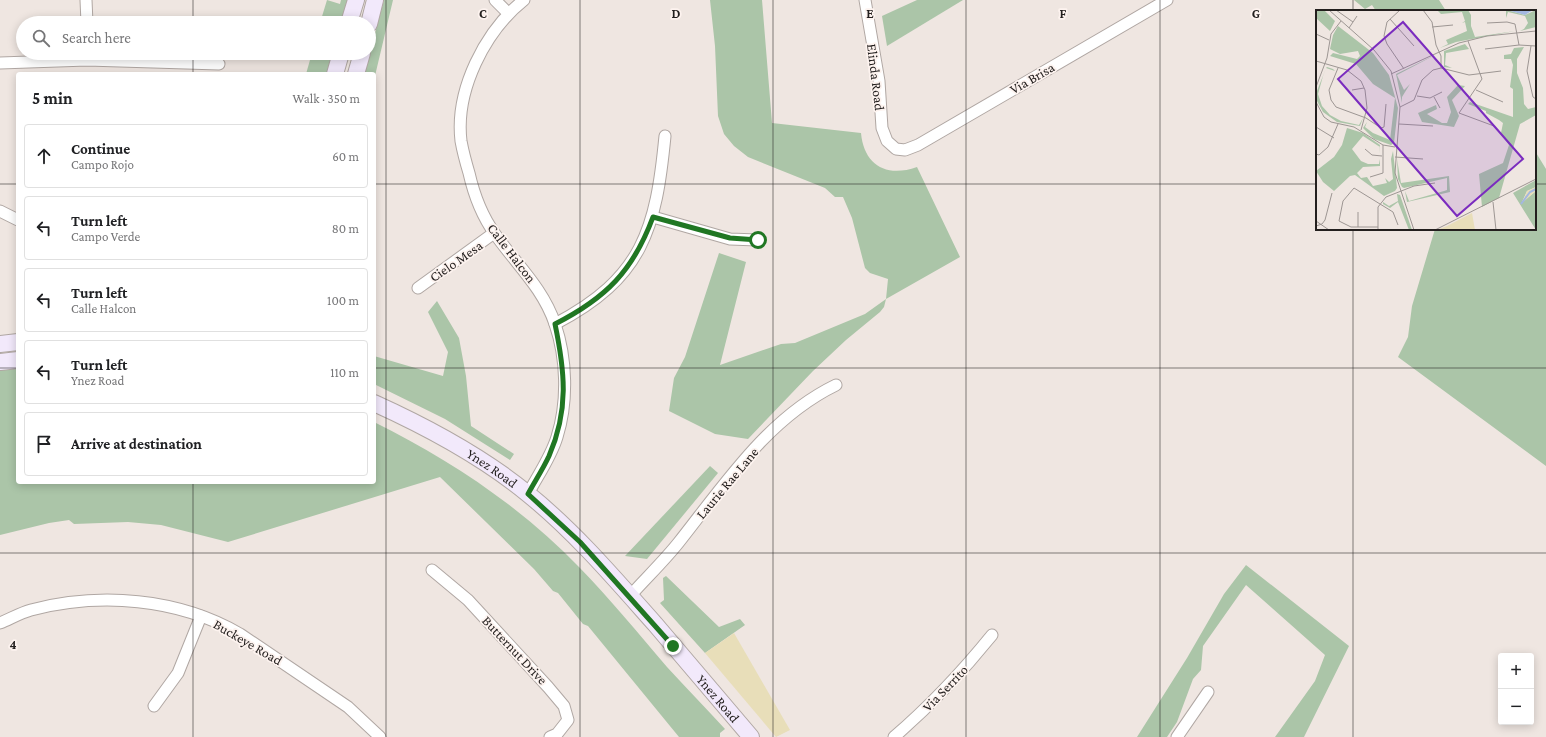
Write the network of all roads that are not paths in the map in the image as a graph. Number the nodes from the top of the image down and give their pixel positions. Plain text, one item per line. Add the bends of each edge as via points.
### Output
1 (86, 0) edge
2 (356, 0) edge
3 (376, 0) edge
4 (495, 0) edge
5 (524, 0) edge
6 (865, 0) edge
7 (1167, 0) edge
8 (508, 13) junction
9 (87, 16) edge
10 (352, 16) edge
11 (371, 16) edge
12 (44, 60) edge
13 (144, 60) edge
14 (339, 60) edge
15 (360, 60) edge
16 (0, 63) edge
17 (219, 64) dead end
18 (336, 72) edge
19 (357, 72) edge
20 (665, 136) dead end
21 (896, 149) joint
22 (0, 210) edge
23 (653, 217) junction
24 (16, 219) edge
25 (494, 233) junction
26 (758, 240) dead end
27 (418, 288) dead end
28 (555, 324) junction
29 (16, 342) edge
30 (0, 344) edge
31 (16, 360) edge
32 (0, 362) edge
33 (836, 385) dead end
34 (376, 405) edge
35 (528, 494) junction
36 (432, 570) dead end
37 (630, 596) junction
38 (201, 616) junction
39 (0, 623) edge
40 (992, 635) dead end
41 (1208, 692) dead end
42 (154, 706) dead end
43 (380, 737) edge
44 (550, 737) edge
45 (751, 737) edge
46 (894, 737) edge
47 (1177, 737) edge

1 - 9 street
2 - 10 main road
3 - 11 main road
4 - 8 street
5 - 8 street, Calle Halcon
6 - 21 street, Elinda Road via 879,81 882,128 887,141
7 - 21 street, Via Brisa via 918,145 905,150
8 - 25 street, Calle Halcon via 485,43 470,76 462,109 461,140 470,179 476,200
12 - 16 street
13 - 17 street
14 - 18 main road
15 - 19 main road
20 - 23 street
22 - 24 street
23 - 26 street via 730,238
23 - 28 street via 637,255 617,280 598,298
25 - 27 street, Cielo Mesa
25 - 28 street, Calle Halcon via 538,288
28 - 35 street, Calle Halcon via 563,365 564,399 557,437
29 - 30 main road
31 - 32 main road
33 - 37 street, Laurie Rae Lane via 803,404 776,425
34 - 35 main road, Ynez Road via 431,430 470,453
35 - 37 main road, Ynez Road via 580,542
36 - 44 street, Butternut Drive via 468,600 564,706 568,720 558,734
37 - 45 main road, Ynez Road
38 - 39 street, Buckeye Road via 176,608 108,599 72,601 29,611
38 - 42 street via 178,674
38 - 43 street, Buckeye Road via 223,624 299,673 348,707
40 - 46 street, Via Serrito via 966,667
41 - 47 street

